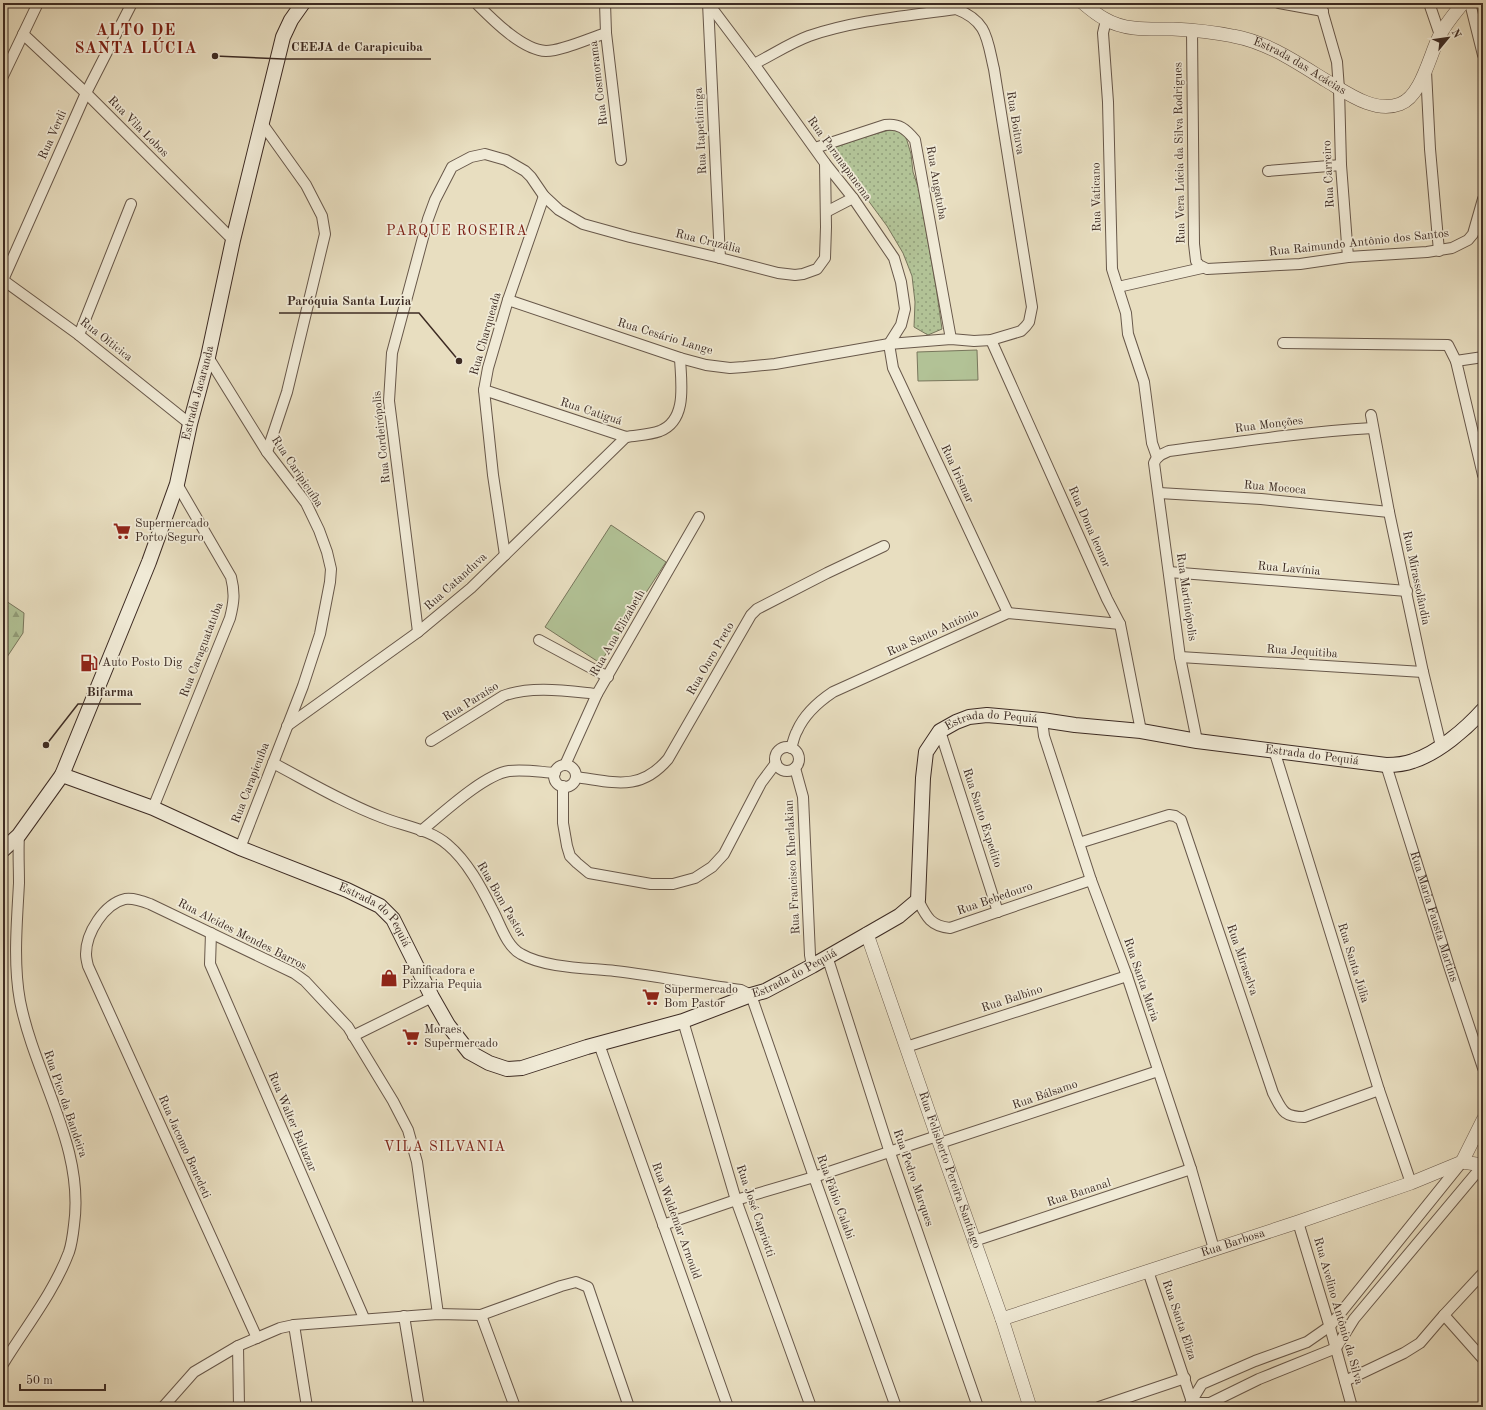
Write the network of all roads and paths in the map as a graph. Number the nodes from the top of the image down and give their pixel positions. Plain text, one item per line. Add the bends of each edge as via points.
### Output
1 (38, 3) edge
2 (132, 3) edge
3 (303, 3) edge
4 (476, 3) edge
5 (605, 3) edge
6 (708, 3) edge
7 (1083, 3) edge
8 (1279, 3) edge
9 (1429, 3) edge
10 (1463, 3) edge
11 (1470, 3) edge
12 (1322, 7) edge
13 (1106, 20) junction
14 (1192, 30) junction
15 (606, 33) junction
16 (23, 34) junction
17 (1440, 35) junction
18 (1483, 55) edge
19 (754, 64) junction
20 (1426, 69) junction
21 (3, 76) edge
22 (1339, 89) junction
23 (86, 93) junction
24 (261, 122) junction
25 (815, 148) junction
26 (621, 160) dead end
27 (825, 163) junction
28 (1341, 165) junction
29 (1268, 171) dead end
30 (544, 196) junction
31 (853, 198) junction
32 (1483, 199) edge
33 (131, 204) dead end
34 (826, 212) junction
35 (233, 240) junction
36 (1439, 251) junction
37 (1348, 257) junction
38 (720, 258) junction
39 (1205, 268) junction
40 (3, 280) edge
41 (1118, 287) junction
42 (508, 300) junction
43 (79, 335) junction
44 (951, 339) junction
45 (991, 340) junction
46 (1283, 343) dead end
47 (889, 344) junction
48 (208, 357) junction
49 (1483, 357) edge
50 (680, 358) junction
51 (1456, 361) junction
52 (1141, 370) joint
53 (484, 390) junction
54 (1371, 415) dead end
55 (190, 424) junction
56 (1373, 428) junction
57 (626, 437) junction
58 (267, 452) junction
59 (1157, 457) junction
60 (1483, 475) edge
61 (178, 484) junction
62 (1159, 493) junction
63 (1389, 512) junction
64 (699, 517) dead end
65 (884, 546) dead end
66 (505, 555) junction
67 (1169, 572) junction
68 (1406, 591) junction
69 (1008, 613) junction
70 (1120, 624) junction
71 (418, 632) junction
72 (539, 640) dead end
73 (1180, 657) junction
74 (1423, 672) junction
75 (608, 677) junction
76 (597, 694) junction
77 (1483, 710) edge
78 (1042, 720) junction
79 (287, 726) junction
80 (940, 731) junction
81 (1141, 731) junction
82 (1197, 740) junction
83 (431, 741) dead end
84 (1441, 746) junction
85 (791, 748) junction
86 (1274, 750) junction
87 (776, 763) junction
88 (273, 764) junction
89 (565, 765) junction
90 (1386, 765) junction
91 (795, 768) junction
92 (555, 773) junction
93 (62, 775) junction
94 (576, 777) junction
95 (563, 786) junction
96 (153, 808) junction
97 (421, 831) junction
98 (18, 835) junction
99 (1079, 843) junction
100 (240, 848) junction
101 (3, 850) edge
102 (1091, 880) junction
103 (918, 900) junction
104 (998, 912) junction
105 (211, 933) junction
106 (867, 934) junction
107 (827, 956) junction
108 (88, 966) joint
109 (812, 966) junction
110 (1126, 976) junction
111 (751, 995) junction
112 (432, 997) junction
113 (683, 1021) junction
114 (353, 1036) junction
115 (599, 1044) junction
116 (906, 1047) junction
117 (1483, 1068) edge
118 (1158, 1071) junction
119 (1379, 1090) junction
120 (1483, 1120) edge
121 (938, 1140) junction
122 (890, 1153) junction
123 (1462, 1162) junction
124 (1483, 1165) edge
125 (1191, 1169) junction
126 (814, 1177) junction
127 (1411, 1183) junction
128 (736, 1200) junction
129 (1298, 1222) junction
130 (663, 1225) junction
131 (974, 1241) junction
132 (1214, 1249) junction
133 (1148, 1271) junction
134 (1483, 1273) edge
135 (438, 1314) junction
136 (481, 1314) junction
137 (1444, 1315) junction
138 (404, 1316) junction
139 (364, 1318) junction
140 (1002, 1319) junction
141 (294, 1325) junction
142 (1330, 1326) junction
143 (257, 1338) junction
144 (238, 1346) junction
145 (1336, 1348) junction
146 (1483, 1359) edge
147 (3, 1364) edge
148 (1185, 1378) junction
149 (1345, 1381) junction
150 (1191, 1406) edge
151 (163, 1407) edge
152 (239, 1407) edge
153 (307, 1407) edge
154 (420, 1407) edge
155 (515, 1407) edge
156 (629, 1407) edge
157 (728, 1407) edge
158 (811, 1407) edge
159 (896, 1407) edge
160 (978, 1407) edge
161 (1030, 1407) edge
162 (1099, 1407) edge
163 (1352, 1407) edge

1 - 16 street
2 - 23 street, Rua Verdi
3 - 24 main road, Estrada Jacaranda via 283,37
4 - 15 street via 505,31 532,47 546,51
5 - 15 street, Rua Cosmorama
6 - 19 street, Rua Paranapanema
6 - 38 street, Rua Itapetininga
7 - 13 street, Estrada das Acácias
8 - 12 street
9 - 17 street
10 - 17 street, Estrada das Acácias
11 - 18 street
12 - 22 street, Rua Carreiro via 1337,62
13 - 14 street, Estrada das Acácias via 1138,29
13 - 41 street, Rua Vaticano via 1103,33 1108,102 1112,269
14 - 22 street, Estrada das Acácias via 1233,36 1258,43 1280,53
14 - 39 street, Rua Vera Lúcia da Silva Rodrigues via 1194,244 1196,261
15 - 26 street, Rua Cosmorama
16 - 21 street
16 - 23 street, Rua Vila Lobos
17 - 20 street, Estrada das Acácias
19 - 25 street, Rua Paranapanema
19 - 45 street, Rua Boituva via 807,37 861,23 956,9 971,15 979,22 985,31 994,69 1032,308 1029,322 1021,330
20 - 22 street, Estrada das Acácias via 1411,96 1393,106 1374,104
20 - 36 street
22 - 28 street, Rua Carreiro
23 - 35 street, Rua Vila Lobos
23 - 40 street, Rua Verdi
24 - 35 main road, Estrada Jacaranda
24 - 58 street via 306,185 322,216 325,234 287,392
25 - 27 street, Rua Paranapanema
25 - 44 street, Rua Angatuba via 893,124 902,126 915,140
27 - 31 street, Rua Paranapanema
27 - 34 street, Rua Cruzália
28 - 29 street
28 - 37 street, Rua Carreiro
30 - 38 street, Rua Cruzália via 559,210 583,224
30 - 42 street, Rua Charqueada
30 - 71 street, Rua Cordeirópolis via 528,174 506,160 485,154 471,157 452,167 435,200 423,236 392,353 389,391
31 - 34 street
31 - 47 street, Rua Paranapanema via 894,258 901,282 905,309 901,325
32 - 36 street, Rua Raimundo Antônio dos Santos via 1473,234 1468,240 1458,246
33 - 43 street
34 - 38 street, Rua Cruzália via 825,258 817,269 795,275
35 - 48 main road, Estrada Jacaranda
36 - 37 street, Rua Raimundo Antônio dos Santos
37 - 39 street, Rua Raimundo Antônio dos Santos via 1300,264
39 - 41 street, Rua Raimundo Antônio dos Santos
40 - 43 street, Rua Oiticica
41 - 52 street, Rua Vaticano via 1126,313 1128,334
42 - 50 street, Rua Cesário Lange
42 - 53 street, Rua Charqueada
43 - 55 street, Rua Oiticica
44 - 45 street, Rua Boituva
44 - 47 street, Rua Boituva
45 - 70 street, Rua Dona leonor
46 - 51 street via 1448,345
47 - 50 street, Rua Cesário Lange via 775,364 730,368
47 - 69 street, Rua Irismar via 893,368
48 - 55 main road, Estrada Jacaranda
48 - 58 street, Rua Caripicuíba
49 - 51 street
50 - 57 street, Rua Catiguá via 681,388 676,418 660,431
51 - 60 street
52 - 59 street, Rua Martinópolis via 1152,443
53 - 57 street, Rua Catiguá
53 - 66 street, Rua Charqueada
54 - 56 street, Rua Mirassolândia
55 - 61 main road, Estrada Jacaranda
56 - 59 street, Rua Monções via 1296,434 1169,451
56 - 63 street, Rua Mirassolândia
57 - 66 street, Rua Catanduva
58 - 79 street, Rua Caripicuíba via 306,503 319,530 331,569 320,634
59 - 62 street, Rua Martinópolis via 1154,463
61 - 93 main road, Estrada Jacaranda via 150,562
61 - 96 street, Rua Caraguatatuba via 231,577 235,591 234,604
62 - 63 street, Rua Mococa via 1261,498
62 - 67 street, Rua Martinópolis
63 - 68 street, Rua Mirassolândia
64 - 75 street, Rua Ana Elizabeth
65 - 94 street, Rua Ouro Preto via 827,572 757,609 668,759 655,773 633,783
66 - 71 street, Rua Catanduva via 471,588
67 - 68 street, Rua Lavínia
67 - 73 street, Rua Martinópolis
68 - 74 street, Rua Mirassolândia
69 - 70 street, Rua Santo Antônio
69 - 85 street, Rua Santo Antônio via 833,692 802,722 793,738
70 - 81 street, Rua Dona leonor
71 - 79 street, Rua Catanduva
72 - 75 street
73 - 74 street, Rua Jequitiba
73 - 82 street, Rua Martinópolis
74 - 84 street, Rua Mirassolândia
75 - 76 street, Rua Ana Elizabeth
76 - 83 street, Rua Paraíso via 530,690 512,692
76 - 89 street, Rua Ana Elizabeth
77 - 84 main road, Estrada do Pequiá via 1469,726
78 - 80 main road, Estrada do Pequiá via 987,714 969,717
78 - 81 main road, Estrada do Pequiá
78 - 99 street, Rua Santa Maria via 1044,736
79 - 88 street, Rua Carapicuíba
80 - 103 main road, Estrada do Pequiá via 926,752
80 - 104 street, Rua Santo Expedito
81 - 82 main road, Estrada do Pequiá
82 - 86 main road, Estrada do Pequiá
84 - 90 main road, Estrada do Pequiá via 1414,761
85 - 87 street via 780,750 776,756
85 - 91 street via 798,757
86 - 90 main road, Estrada do Pequiá
86 - 119 street, Rua Santa Júlia
87 - 91 street via 784,771
87 - 95 street via 761,783 724,854 712,867 695,878 674,884 651,884 589,873 577,863 570,856 567,846 563,823
88 - 97 street, Rua Bom Pastor via 339,798
88 - 100 street, Rua Carapicuíba
89 - 92 street via 559,767
89 - 94 street via 574,770
90 - 117 street, Rua Maria Fausta Martins
91 - 109 street, Rua Francisco Kherlakian via 803,797
92 - 95 street via 557,783
92 - 97 street via 517,770 500,773 481,782
93 - 96 main road, Estrada do Pequiá
93 - 98 main road
94 - 95 street via 573,784
96 - 100 main road, Estrada do Pequiá
97 - 111 street, Rua Bom Pastor via 438,837 459,854 492,908 509,943 520,954 541,963 741,990
98 - 101 main road
98 - 147 street, Rua Pico da Bandeira via 16,964 20,1000 31,1045 70,1152 76,1212 71,1244 52,1288
99 - 102 street, Rua Santa Maria
99 - 119 street, Rua Miraselva via 1170,815 1181,820 1273,1093 1282,1110 1292,1117 1304,1117
100 - 112 main road, Estrada do Pequiá via 347,890 380,906 393,919
102 - 104 street, Rua Bebedouro
102 - 110 street, Rua Santa Maria
103 - 104 street, Rua Bebedouro via 924,913 940,927 950,928
103 - 106 main road, Estrada do Pequiá via 899,916
105 - 108 street, Rua Alcides Mendes Barros via 150,904 126,899 109,906 102,913 87,946 85,955
105 - 114 street, Rua Alcides Mendes Barros via 294,973 338,1015
105 - 139 street, Rua Walter Baltazar via 210,964
106 - 107 main road, Estrada do Pequiá
106 - 116 street, Rua Felisberto Pereira Santiago
107 - 109 main road, Estrada do Pequiá
107 - 122 street, Rua Pedro Marques
108 - 143 street, Rua Jacomo Benedeti
109 - 111 main road, Estrada do Pequiá via 765,991
110 - 116 street, Rua Balbino
110 - 118 street, Rua Santa Maria
111 - 113 main road, Estrada do Pequiá
111 - 126 street, Rua Fábio Calabi
112 - 114 street
112 - 115 main road, Estrada do Pequiá via 448,1025 469,1052 507,1069 522,1068
113 - 115 main road, Estrada do Pequiá
113 - 128 street, Rua José Capriotti
114 - 135 street, Rua Alcides Mendes Barros via 408,1130 417,1162
115 - 130 street, Rua Waldemar Arnould
116 - 121 street, Rua Felisberto Pereira Santiago
118 - 121 street, Rua Bálsamo
118 - 125 street, Rua Santa Maria
119 - 127 street, Rua Santa Júlia
120 - 123 street
121 - 122 street, Rua Bálsamo
121 - 131 street, Rua Felisberto Pereira Santiago
122 - 126 street, Rua Bálsamo
122 - 160 street, Rua Pedro Marques
123 - 124 street
123 - 127 street, Rua Barbosa
123 - 142 street
124 - 145 street via 1354,1319
125 - 131 street, Rua Bananal
125 - 132 street, Rua Santa Maria
126 - 128 street, Rua Bálsamo
126 - 159 street, Rua Fábio Calabi
127 - 129 street, Rua Barbosa
128 - 130 street, Rua Bálsamo
128 - 158 street, Rua José Capriotti
129 - 132 street, Rua Barbosa
129 - 142 street, Rua Avelino Antônio da Silva
130 - 157 street, Rua Waldemar Arnould
131 - 140 street, Rua Felisberto Pereira Santiago
132 - 133 street, Rua Barbosa
133 - 140 street, Rua Barbosa
133 - 148 street, Rua Santa Eliza
134 - 137 street
135 - 136 street
135 - 138 street
136 - 155 street
136 - 156 street via 576,1282 588,1287
137 - 146 street
137 - 149 street via 1420,1343
138 - 139 street
138 - 154 street
139 - 141 street
140 - 161 street, Rua Felisberto Pereira Santiago
141 - 143 street
141 - 153 street
142 - 145 street, Rua Avelino Antônio da Silva
142 - 150 street via 1307,1342 1202,1384
143 - 144 street
144 - 151 street via 194,1372
144 - 152 street
145 - 149 street, Rua Avelino Antônio da Silva
145 - 150 street via 1210,1402
148 - 150 street, Rua Santa Eliza
148 - 162 street
149 - 163 street, Rua Avelino Antônio da Silva

